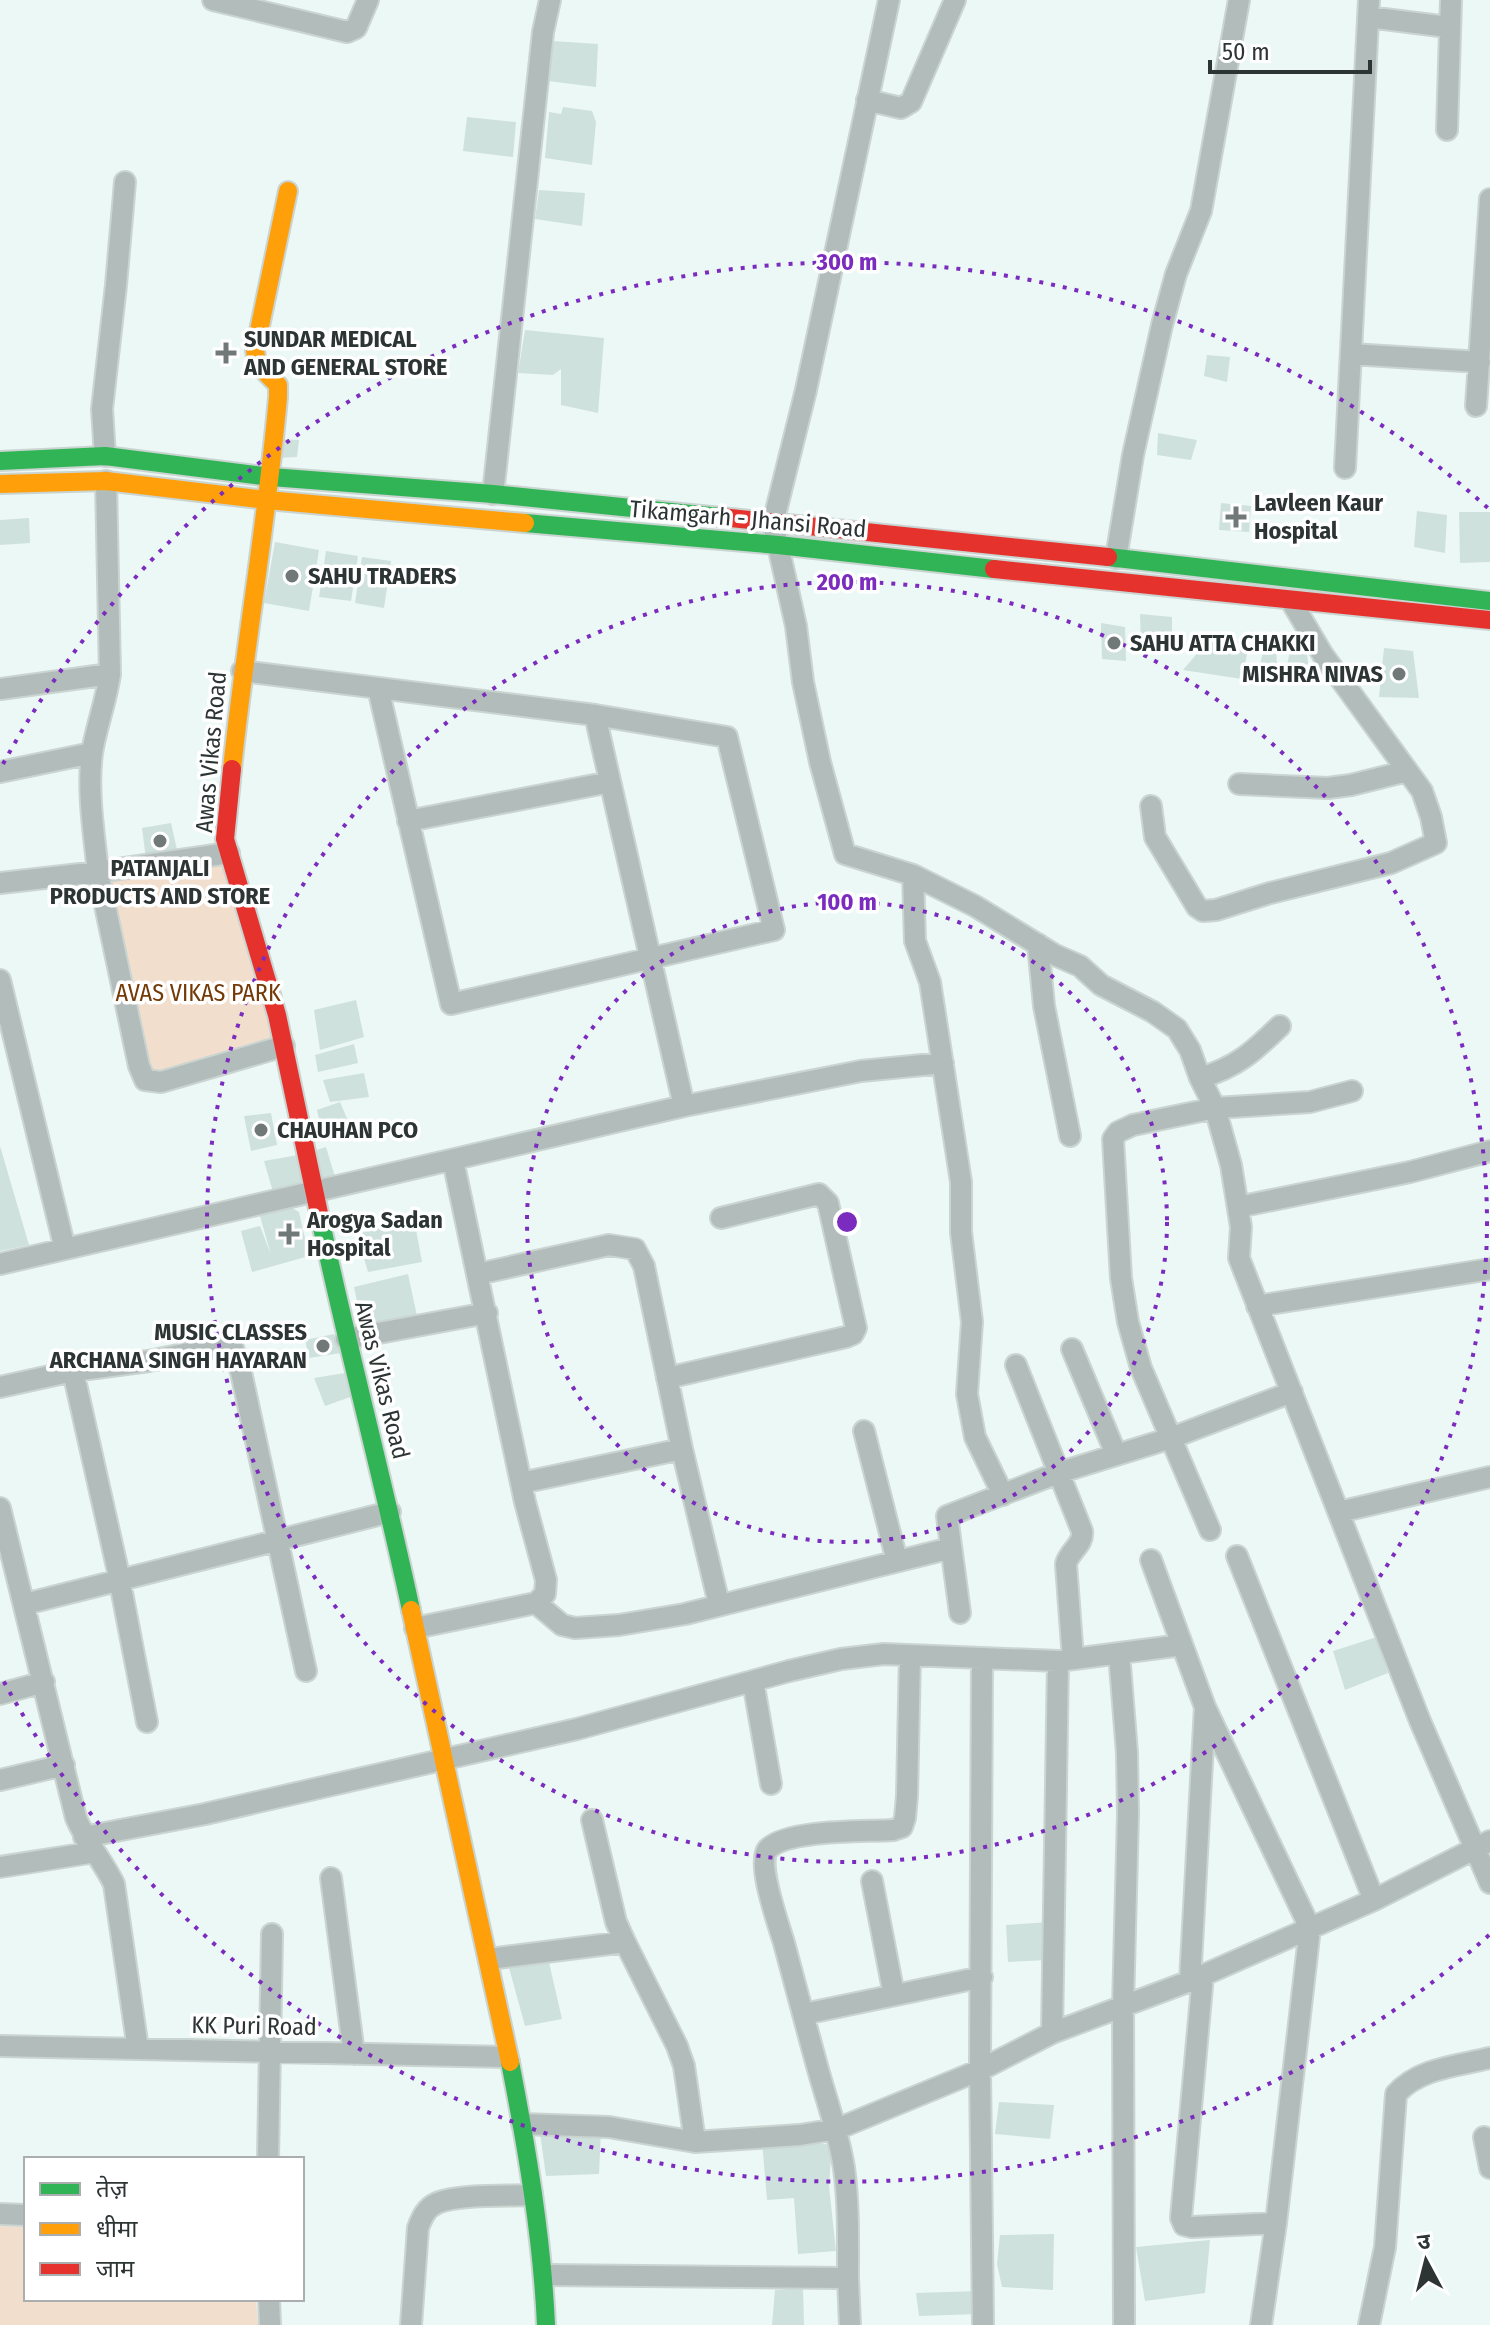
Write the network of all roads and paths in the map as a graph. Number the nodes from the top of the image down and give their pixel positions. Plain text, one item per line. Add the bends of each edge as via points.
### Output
1 (213, 0) edge
2 (368, 0) edge
3 (550, 0) edge
4 (889, 0) edge
5 (955, 0) edge
6 (1239, 0) edge
7 (1451, 0) edge
8 (1368, 8) edge
9 (1448, 27) junction
10 (867, 100) junction
11 (1447, 130) dead end
12 (125, 182) dead end
13 (288, 191) dead end
14 (1490, 199) edge
15 (1351, 354) junction
16 (1480, 362) junction
17 (1476, 406) dead end
18 (105, 456) junction
19 (0, 461) edge
20 (1345, 468) dead end
21 (271, 477) junction
22 (106, 481) junction
23 (0, 484) edge
24 (493, 494) junction
25 (267, 500) junction
26 (773, 523) junction
27 (778, 545) junction
28 (1116, 558) junction
29 (1336, 584) junction
30 (1291, 601) junction
31 (1490, 601) edge
32 (1333, 605) junction
33 (1490, 620) edge
34 (242, 671) junction
35 (110, 674) junction
36 (378, 688) junction
37 (0, 689) edge
38 (595, 715) junction
39 (92, 753) junction
40 (1407, 771) junction
41 (0, 772) edge
42 (610, 782) junction
43 (1239, 784) dead end
44 (1151, 806) dead end
45 (408, 821) junction
46 (229, 853) junction
47 (98, 872) junction
48 (913, 875) junction
49 (0, 883) edge
50 (1038, 944) junction
51 (651, 960) junction
52 (0, 980) edge
53 (4, 1013) edge
54 (1280, 1026) dead end
55 (284, 1046) junction
56 (943, 1063) junction
57 (1200, 1078) junction
58 (1352, 1091) dead end
59 (684, 1106) junction
60 (1215, 1108) junction
61 (1070, 1136) dead end
62 (1490, 1151) edge
63 (453, 1160) junction
64 (314, 1193) junction
65 (1238, 1207) junction
66 (721, 1218) dead end
67 (65, 1249) junction
68 (0, 1264) edge
69 (1490, 1269) edge
70 (478, 1274) junction
71 (1257, 1306) junction
72 (487, 1313) junction
73 (346, 1339) junction
74 (1072, 1349) dead end
75 (1016, 1365) dead end
76 (73, 1371) junction
77 (667, 1378) junction
78 (0, 1387) edge
79 (1292, 1392) junction
80 (864, 1431) dead end
81 (1171, 1438) junction
82 (682, 1449) junction
83 (1116, 1454) junction
84 (1058, 1473) junction
85 (1490, 1477) edge
86 (521, 1483) junction
87 (1003, 1495) junction
88 (0, 1508) edge
89 (390, 1512) junction
90 (1339, 1512) junction
91 (1210, 1530) dead end
92 (277, 1541) junction
93 (951, 1548) junction
94 (1237, 1556) dead end
95 (1151, 1560) dead end
96 (897, 1561) junction
97 (119, 1581) junction
98 (536, 1603) junction
99 (25, 1604) junction
100 (719, 1604) junction
101 (960, 1613) dead end
102 (415, 1628) junction
103 (1182, 1645) junction
104 (1119, 1653) junction
105 (910, 1655) junction
106 (982, 1658) junction
107 (1066, 1660) junction
108 (306, 1671) dead end
109 (753, 1681) junction
110 (44, 1682) junction
111 (0, 1694) edge
112 (1205, 1707) junction
113 (147, 1722) dead end
114 (443, 1759) junction
115 (64, 1765) junction
116 (0, 1780) edge
117 (771, 1784) dead end
118 (592, 1820) dead end
119 (89, 1844) junction
120 (1482, 1846) edge
121 (0, 1867) edge
122 (331, 1878) dead end
123 (872, 1881) dead end
124 (1490, 1883) edge
125 (1374, 1900) junction
126 (1310, 1928) junction
127 (272, 1934) dead end
128 (625, 1942) junction
129 (489, 1959) junction
130 (982, 1977) junction
131 (1197, 1978) junction
132 (894, 1995) junction
133 (1123, 2006) junction
134 (804, 2014) junction
135 (1052, 2033) junction
136 (0, 2046) edge
137 (138, 2049) junction
138 (271, 2052) junction
139 (354, 2054) junction
140 (507, 2057) junction
141 (1490, 2058) edge
142 (980, 2070) junction
143 (522, 2124) junction
144 (837, 2129) junction
145 (1484, 2137) dead end
146 (695, 2142) junction
147 (268, 2157) edge
148 (1490, 2168) edge
149 (532, 2195) junction
150 (0, 2214) edge
151 (24, 2215) edge
152 (1276, 2223) junction
153 (544, 2275) junction
154 (848, 2278) junction
155 (269, 2301) edge
156 (270, 2325) edge
157 (411, 2325) edge
158 (546, 2325) edge
159 (850, 2325) edge
160 (983, 2325) edge
161 (1124, 2325) edge
162 (1261, 2325) edge
163 (1369, 2325) edge

1 - 2 street via 347,32 356,28
3 - 24 street
4 - 10 street
5 - 10 street via 911,102 901,108
6 - 28 street via 1201,211 1162,325
7 - 9 street
8 - 9 street
8 - 15 street
9 - 11 street
10 - 26 street
12 - 18 street via 102,409
13 - 21 street, Awas Vikas Road via 255,350 257,364 278,385
14 - 16 street
15 - 16 street
15 - 20 street
16 - 17 street
18 - 19 street
18 - 21 street
21 - 24 street
21 - 25 street, Awas Vikas Road
22 - 23 street, Tikamgarh - Jhansi Road
22 - 25 street, Tikamgarh - Jhansi Road
22 - 35 street
24 - 26 street
25 - 27 street, Tikamgarh - Jhansi Road
25 - 34 street, Awas Vikas Road
26 - 27 street
26 - 28 street
27 - 30 street, Tikamgarh - Jhansi Road
27 - 48 street via 820,762 845,854
28 - 29 street
29 - 31 street
29 - 32 street
30 - 32 street, Tikamgarh - Jhansi Road
30 - 40 street via 1323,655
32 - 33 street, Tikamgarh - Jhansi Road
34 - 36 street
34 - 46 street, Awas Vikas Road via 225,839
35 - 37 street
35 - 39 street
36 - 38 street
36 - 45 street
38 - 42 street
38 - 51 street via 727,737 774,930
39 - 41 street
39 - 47 street
40 - 43 street via 1328,788
40 - 44 street via 1422,791 1436,843 1391,863 1216,910 1197,907 1155,837
42 - 45 street
42 - 51 street
45 - 51 street via 451,1004
46 - 47 street
46 - 55 street, Awas Vikas Road
47 - 49 street
47 - 55 street via 145,1080 161,1082
48 - 50 street
48 - 56 street via 915,941 930,982
50 - 57 street via 1177,1029
50 - 61 street via 1044,1006
51 - 59 street
52 - 53 street
53 - 67 street
54 - 57 street via 1240,1063
55 - 64 street, Awas Vikas Road
56 - 59 street via 861,1071
56 - 87 street via 961,1182 972,1322 967,1394 975,1437
57 - 60 street
58 - 60 street via 1280,1106
59 - 63 street
60 - 65 street
60 - 81 street via 1133,1125 1113,1139 1128,1322
62 - 65 street
63 - 64 street
63 - 70 street
64 - 67 street
64 - 73 street, Awas Vikas Road
65 - 71 street via 1239,1258
66 - 77 street via 819,1194 828,1203 856,1328 846,1337
67 - 68 street
69 - 71 street
70 - 72 street
70 - 77 street via 609,1245 635,1249 644,1266
71 - 79 street
72 - 73 street
72 - 86 street
73 - 89 street, Awas Vikas Road
74 - 83 street
75 - 84 street
76 - 78 street
76 - 92 street via 233,1348
76 - 97 street
77 - 82 street
79 - 81 street
79 - 90 street
80 - 96 street
81 - 83 street
81 - 91 street
82 - 86 street
82 - 100 street
83 - 84 street
84 - 87 street
84 - 107 street via 1083,1536 1066,1564
85 - 90 street
86 - 98 street via 546,1580 545,1594
87 - 93 street via 947,1516
88 - 99 street
89 - 92 street
89 - 102 street, Awas Vikas Road
90 - 120 street via 1420,1721
92 - 97 street
92 - 108 street
93 - 96 street
93 - 101 street
94 - 125 street
95 - 103 street
96 - 100 street
97 - 99 street
97 - 113 street
98 - 100 street via 562,1625 575,1628 619,1625
98 - 102 street
99 - 110 street
102 - 114 street, Awas Vikas Road
103 - 104 street
103 - 112 street
104 - 107 street
104 - 133 street via 1128,1814
105 - 106 street
105 - 109 street via 841,1659
105 - 134 street via 902,1827 822,1832 769,1847 765,1855 776,1917
106 - 107 street
106 - 130 street
107 - 135 street
109 - 114 street
109 - 117 street
110 - 111 street
110 - 115 street
112 - 126 street
112 - 131 street
114 - 119 street
114 - 129 street, Awas Vikas Road
115 - 116 street
115 - 119 street via 76,1818
118 - 128 street
119 - 121 street
119 - 137 street via 114,1884
120 - 124 street
120 - 125 street
122 - 139 street
123 - 132 street
125 - 126 street
126 - 131 street
126 - 152 street
127 - 138 street
128 - 129 street
128 - 146 street via 681,2056
129 - 140 street, Awas Vikas Road
130 - 132 street
130 - 142 street
131 - 133 street
131 - 152 street via 1181,2218 1192,2227
132 - 134 street
133 - 135 street
133 - 161 street
134 - 144 street
135 - 142 street
136 - 137 street, KK Puri Road
137 - 138 street, KK Puri Road
138 - 139 street, KK Puri Road
138 - 147 street
139 - 140 street, KK Puri Road
140 - 143 street, Awas Vikas Road
141 - 163 street via 1422,2074 1396,2094 1385,2247
142 - 144 street
142 - 160 street
143 - 146 street via 609,2127
143 - 149 street, Awas Vikas Road
144 - 146 street
144 - 154 street
145 - 148 street
149 - 153 street, Awas Vikas Road
149 - 157 street via 449,2200 424,2213 418,2228
150 - 151 street
152 - 162 street
153 - 154 street
153 - 158 street, Awas Vikas Road
154 - 159 street
155 - 156 street

